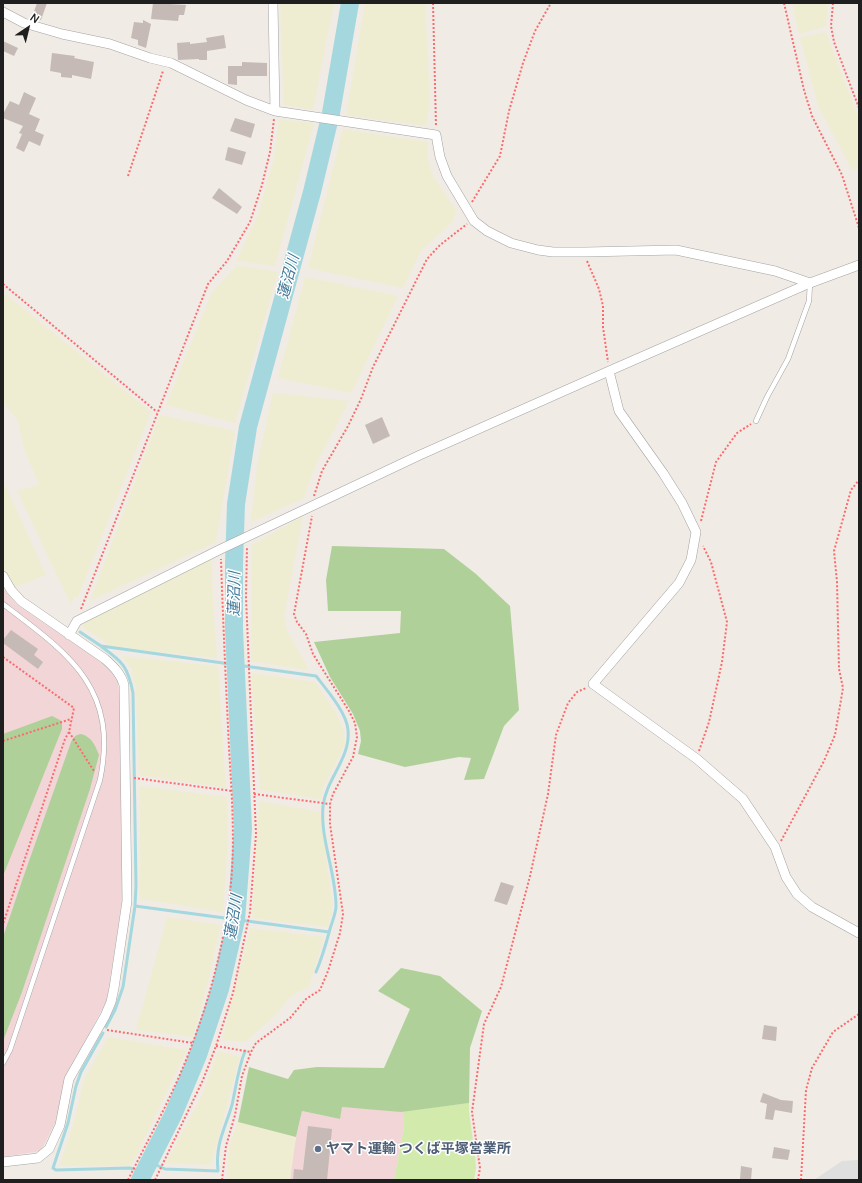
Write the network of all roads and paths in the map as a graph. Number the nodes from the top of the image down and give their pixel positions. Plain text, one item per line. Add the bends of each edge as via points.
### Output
1 (273, 3) edge
2 (433, 3) edge
3 (551, 3) edge
4 (784, 3) edge
5 (833, 3) edge
6 (3, 12) edge
7 (166, 62) junction
8 (859, 108) edge
9 (274, 111) junction
10 (436, 135) junction
11 (128, 176) dead end
12 (467, 210) junction
13 (474, 221) junction
14 (859, 228) edge
15 (585, 252) junction
16 (859, 264) edge
17 (810, 282) junction
18 (3, 284) edge
19 (609, 371) junction
20 (157, 412) junction
21 (756, 421) joint
22 (859, 480) edge
23 (310, 507) junction
24 (696, 532) junction
25 (244, 538) junction
26 (223, 548) junction
27 (3, 576) edge
28 (3, 604) edge
29 (77, 621) junction
30 (69, 635) junction
31 (3, 657) edge
32 (593, 684) junction
33 (71, 719) junction
34 (68, 732) junction
35 (3, 741) edge
36 (697, 759) junction
37 (139, 779) dead end
38 (100, 780) junction
39 (232, 791) junction
40 (254, 794) junction
41 (330, 804) junction
42 (775, 847) junction
43 (3, 924) edge
44 (859, 933) edge
45 (859, 1014) edge
46 (98, 1028) junction
47 (193, 1043) junction
48 (216, 1046) junction
49 (251, 1052) junction
50 (3, 1063) edge
51 (3, 1162) edge
52 (128, 1180) edge
53 (155, 1180) edge
54 (222, 1180) edge
55 (478, 1180) edge
56 (801, 1180) edge

1 - 9 street
2 - 10 path
3 - 12 path via 535,31 523,63 509,111 500,156
4 - 14 path via 812,116 842,175
5 - 8 path via 834,42
6 - 7 street via 24,23 110,44
7 - 9 street
7 - 11 path
9 - 10 street
9 - 20 path via 270,152 250,222 227,261 208,284
10 - 12 street via 447,176
12 - 13 street
13 - 15 street via 511,243 538,250
13 - 23 path via 440,245 427,259 373,367 348,426 322,471
15 - 17 street via 676,250 775,271
15 - 19 path via 603,306
16 - 17 street
17 - 19 street
17 - 21 lane via 809,301 788,359
18 - 20 path
19 - 23 street
19 - 24 street via 619,411 663,473
20 - 29 path
21 - 24 path via 736,433 716,462 701,524
22 - 42 path via 851,490 834,551 839,669 843,688 835,735 781,842
23 - 25 street
23 - 41 path via 313,512 294,614 306,634 313,654 349,711 355,723 357,737 353,757
24 - 32 street via 691,560 679,583
24 - 36 path via 710,562 727,622 722,662 709,722
25 - 26 street
25 - 40 path
26 - 29 street
26 - 39 path via 225,664
27 - 30 street via 20,601
28 - 38 lane via 66,655 88,682 100,710 104,736 104,763
29 - 30 street
30 - 46 street via 116,669 124,685 128,901 114,988
31 - 33 path via 74,708
32 - 36 street
32 - 55 path via 578,692 568,703 556,736 548,794 530,876 501,987 484,1024 472,1112 480,1168
33 - 34 path
33 - 35 path
34 - 38 path
34 - 43 path
36 - 42 street via 743,799
37 - 39 path
38 - 50 lane via 10,1050
39 - 47 path via 233,844 228,904 212,981
40 - 41 path
40 - 48 path via 256,834 250,912 233,993
41 - 49 path via 330,824 343,914 328,971 320,990 306,999 290,1018 256,1044
42 - 44 street via 786,877 797,894 812,907
45 - 56 path via 833,1032 812,1068 806,1090
46 - 47 path
46 - 51 street via 69,1079 60,1126 49,1149 38,1158
47 - 52 path via 168,1101
48 - 49 path
48 - 53 path via 195,1098
49 - 54 path via 242,1076 226,1146

